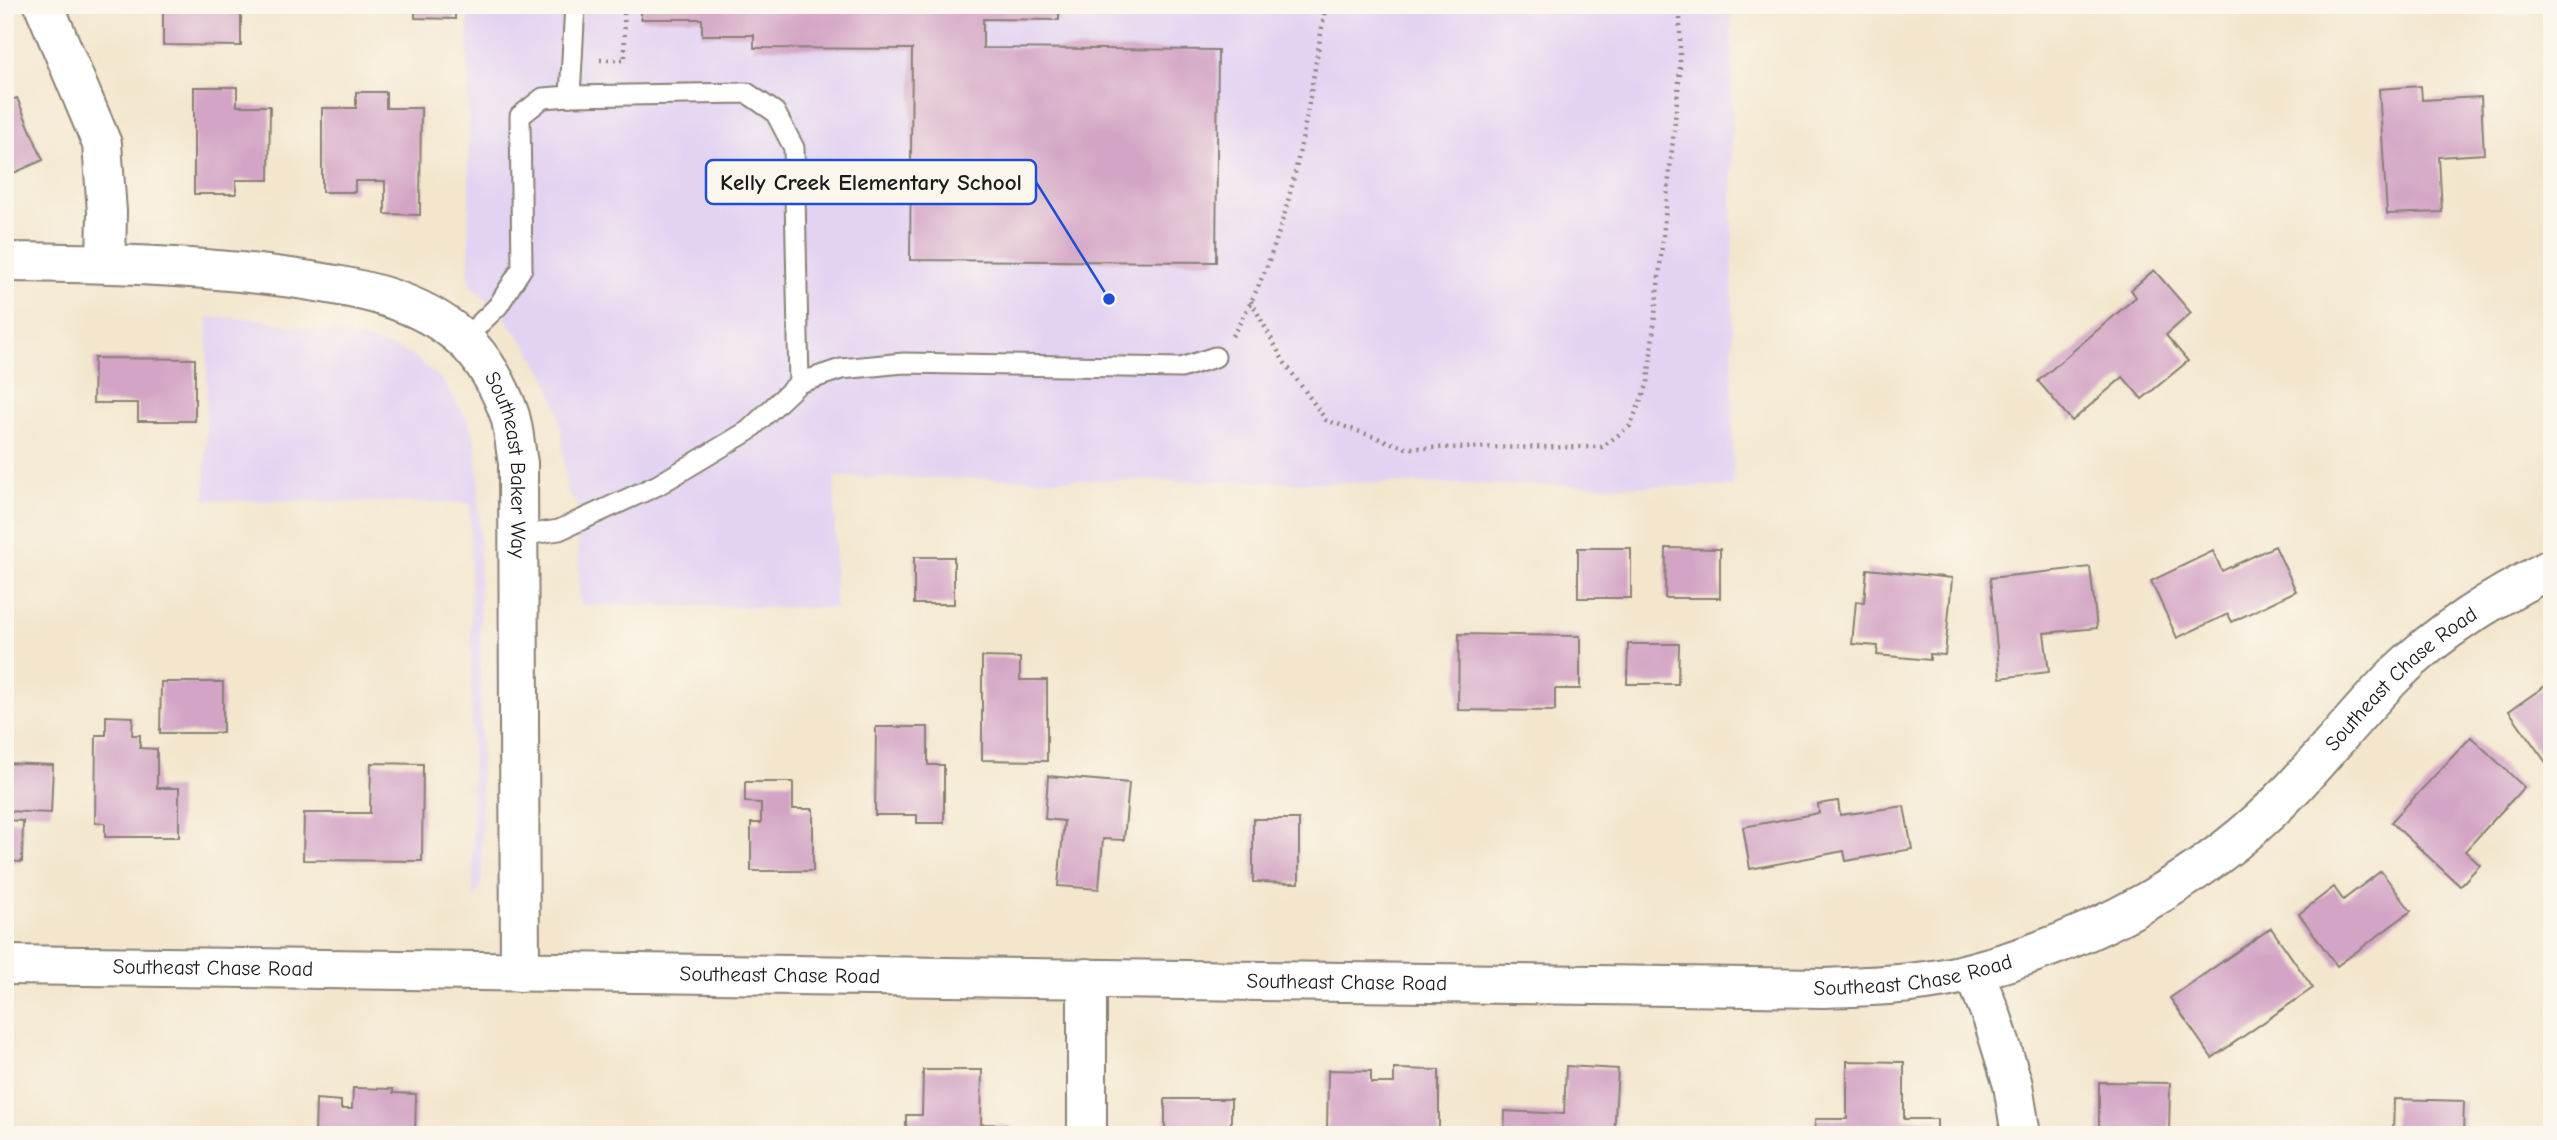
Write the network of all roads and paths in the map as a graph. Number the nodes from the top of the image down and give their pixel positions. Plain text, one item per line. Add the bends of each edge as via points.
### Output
1 (44, 5) edge
2 (575, 5) edge
3 (624, 5) edge
4 (1325, 5) edge
5 (1680, 5) edge
6 (573, 60) junction
7 (570, 96) junction
8 (5, 262) edge
9 (106, 263) junction
10 (1251, 302) junction
11 (464, 340) junction
12 (1215, 357) joint
13 (799, 383) junction
14 (519, 536) junction
15 (2552, 568) edge
16 (5, 965) edge
17 (520, 972) junction
18 (1974, 972) junction
19 (1087, 978) junction
20 (1087, 1135) edge
21 (2021, 1135) edge

1 - 9 street via 102,144
2 - 6 lane
3 - 6 path via 625,60
4 - 10 path via 1292,186 1274,249
5 - 10 path via 1680,71 1648,383 1630,426 1602,447 1406,448 1326,420 1284,362
6 - 7 lane
7 - 11 lane via 543,99 520,116 522,268 498,306
7 - 13 lane via 747,93 775,113 794,148
8 - 9 street, Southeast Baker Way
9 - 11 street, Southeast Baker Way via 226,269 373,292 424,312
10 - 12 path
11 - 14 street, Southeast Baker Way via 490,373 510,415 518,463
12 - 13 lane via 1181,368 904,363 841,369
13 - 14 lane via 748,431 658,485 559,530
14 - 17 street, Southeast Baker Way
15 - 18 street, Southeast Chase Road via 2480,607 2440,636 2396,674 2291,790 2214,858 2109,921
16 - 17 street, Southeast Chase Road
17 - 19 street, Southeast Chase Road
18 - 19 street, Southeast Chase Road via 1899,985 1823,988
18 - 21 street via 2013,1086
19 - 20 street

